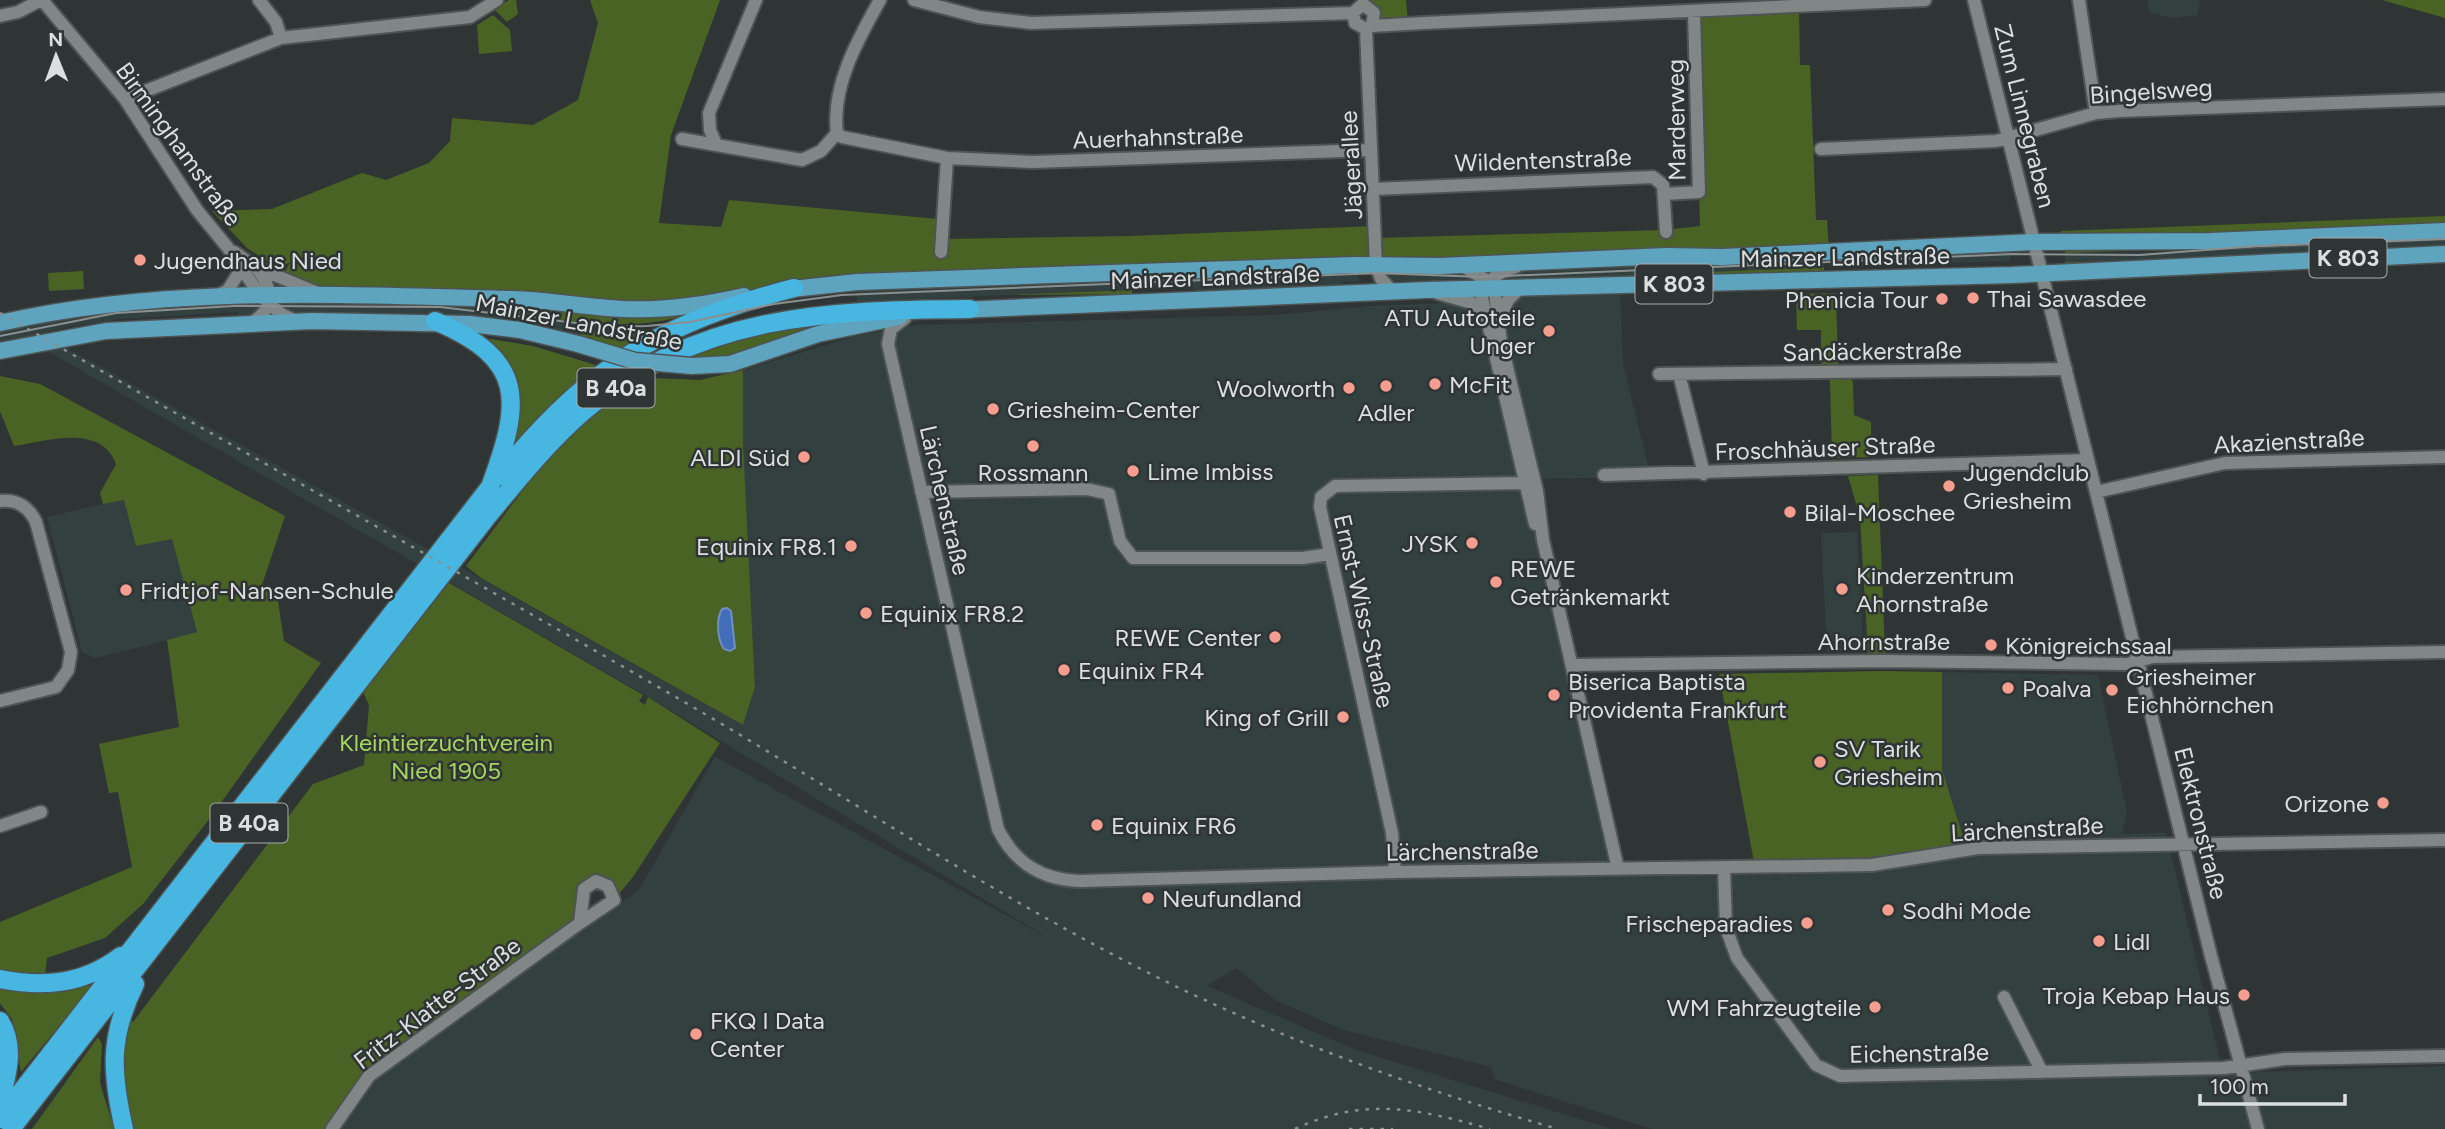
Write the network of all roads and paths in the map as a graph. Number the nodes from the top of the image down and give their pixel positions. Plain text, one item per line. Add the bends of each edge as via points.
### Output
1 (42, 0) edge
2 (259, 0) edge
3 (497, 0) edge
4 (756, 0) edge
5 (880, 0) edge
6 (914, 0) edge
7 (1925, 0) edge
8 (1974, 0) edge
9 (2080, 0) edge
10 (1362, 2) edge
11 (1694, 12) junction
12 (1353, 13) junction
13 (0, 16) edge
14 (1369, 28) junction
15 (281, 38) junction
16 (125, 99) junction
17 (2445, 99) edge
18 (2096, 113) junction
19 (837, 133) junction
20 (2009, 138) junction
21 (682, 139) dead end
22 (716, 144) junction
23 (1821, 149) dead end
24 (1371, 150) junction
25 (947, 158) junction
26 (1374, 188) junction
27 (1664, 194) junction
28 (2445, 231) edge
29 (1666, 232) dead end
30 (2036, 242) junction
31 (941, 252) dead end
32 (2445, 254) edge
33 (1536, 261) junction
34 (1376, 265) junction
35 (1462, 265) junction
36 (248, 267) junction
37 (2043, 273) junction
38 (1488, 287) junction
39 (793, 288) junction
40 (1521, 288) junction
41 (1427, 290) junction
42 (1393, 292) junction
43 (219, 295) junction
44 (266, 297) junction
45 (338, 297) junction
46 (971, 309) junction
47 (1484, 313) junction
48 (920, 314) junction
49 (297, 321) junction
50 (435, 321) junction
51 (0, 323) edge
52 (1499, 323) junction
53 (249, 324) junction
54 (858, 324) junction
55 (888, 344) junction
56 (0, 351) edge
57 (2066, 369) junction
58 (1659, 374) dead end
59 (1679, 374) junction
60 (2445, 457) edge
61 (1518, 460) junction
62 (2088, 460) junction
63 (1532, 469) junction
64 (1704, 474) junction
65 (1604, 475) dead end
66 (1509, 483) junction
67 (1524, 483) junction
68 (921, 492) junction
69 (2096, 492) junction
70 (0, 501) edge
71 (453, 534) junction
72 (1543, 540) junction
73 (1330, 554) junction
74 (2445, 652) edge
75 (2139, 661) junction
76 (1574, 665) junction
77 (0, 701) edge
78 (41, 812) dead end
79 (0, 826) edge
80 (2445, 840) edge
81 (2184, 844) junction
82 (1724, 867) junction
83 (1618, 869) junction
84 (1395, 872) junction
85 (580, 923) dead end
86 (142, 949) junction
87 (0, 979) edge
88 (2004, 997) dead end
89 (0, 1021) edge
90 (2445, 1056) edge
91 (2242, 1065) junction
92 (2042, 1072) junction
93 (0, 1103) edge
94 (0, 1119) edge
95 (11, 1129) edge
96 (124, 1129) edge
97 (332, 1129) edge
98 (2258, 1129) edge

1 - 13 street
1 - 16 street, Birminghamstraße
2 - 15 street via 276,22
3 - 15 street via 470,17
4 - 22 street via 709,113
5 - 19 street via 843,78 835,115
6 - 12 street via 979,17 1031,23
7 - 11 street
8 - 20 street, Zum Linnegraben
9 - 18 street
10 - 12 street, Jägerallee
10 - 14 street, Jägerallee via 1374,13
11 - 14 street
11 - 27 street, Marderweg via 1699,192
12 - 14 street via 1355,23
14 - 24 street, Jägerallee
15 - 16 street
16 - 36 street, Birminghamstraße via 197,210
17 - 18 street, Bingelsweg
18 - 20 street, Bingelsweg
19 - 22 street via 821,151 802,160
19 - 25 street, Auerhahnstraße via 882,147
20 - 23 street, Bingelsweg
20 - 30 street, Zum Linnegraben
21 - 22 street
24 - 25 street, Auerhahnstraße via 1086,162
24 - 26 street, Jägerallee
25 - 31 street
26 - 27 street, Wildentenstraße via 1653,177 1663,185
26 - 34 street, Jägerallee
27 - 29 street
28 - 30 main road, Mainzer Landstraße / K 803 via 2211,241
30 - 33 main road, Mainzer Landstraße / K 803 via 1776,256
30 - 37 street, Elektronstraße
32 - 37 main road, Mainzer Landstraße / K 803
33 - 35 main road, Mainzer Landstraße / K 803
33 - 38 street via 1502,271
34 - 35 main road, Mainzer Landstraße
34 - 39 main road, Mainzer Landstraße via 911,279
34 - 42 street
35 - 38 street
36 - 43 street
36 - 44 street, Birminghamstraße via 268,283
36 - 45 street
37 - 40 main road, Mainzer Landstraße / K 803
37 - 57 street, Elektronstraße
38 - 40 main road, Mainzer Landstraße / K 803
38 - 41 main road, Mainzer Landstraße
38 - 47 street
38 - 52 street
39 - 45 main road, Mainzer Landstraße via 709,304 651,309 516,299
39 - 71 highway, B 40a via 698,318 643,345 583,386 535,433
40 - 52 street via 1508,300
41 - 42 main road, Mainzer Landstraße
41 - 47 street via 1472,303
42 - 46 main road, Mainzer Landstraße
43 - 44 main road, Mainzer Landstraße
43 - 51 main road, Mainzer Landstraße via 97,305
44 - 45 main road, Mainzer Landstraße
44 - 49 street, Birminghamstraße
44 - 53 street via 261,316
46 - 48 main road, Mainzer Landstraße
46 - 86 highway, B 40a via 824,313 739,328 671,355 585,410 487,517
47 - 61 street
48 - 54 main road, Mainzer Landstraße
48 - 55 street via 897,323
49 - 50 main road, Mainzer Landstraße
49 - 53 main road, Mainzer Landstraße
50 - 54 main road, Mainzer Landstraße, bridge via 520,330 635,361 692,366 743,360
50 - 71 highway via 462,332 491,354 509,384 512,400 508,438 490,487
52 - 63 street
53 - 56 main road, Mainzer Landstraße via 109,331
54 - 55 street via 878,331
55 - 68 street, Lärchenstraße
57 - 59 street, Sandäckerstraße
57 - 62 street, Elektronstraße
58 - 59 street, Sandäckerstraße
59 - 64 street
60 - 69 street, Akazienstraße via 2225,463
61 - 66 street
61 - 67 street
62 - 64 street, Froschhäuser Straße
62 - 69 street, Elektronstraße
63 - 67 street
63 - 72 street
64 - 65 street, Froschhäuser Straße
66 - 67 street, Ernst-Wiss-Straße
66 - 73 street, Ernst-Wiss-Straße via 1329,488 1320,507
67 - 72 street
68 - 73 street via 1103,492 1109,494 1119,541 1133,558
68 - 84 street, Lärchenstraße via 998,829 1024,864 1051,878 1080,881
69 - 75 street, Elektronstraße
70 - 77 street via 19,503 31,511 71,652 68,670 56,687
71 - 86 highway, B 40a
72 - 76 street
73 - 84 street, Ernst-Wiss-Straße via 1392,833
74 - 75 street, Ahornstraße via 2153,657
75 - 76 street, Ahornstraße
75 - 81 street, Elektronstraße
76 - 83 street
78 - 79 street
80 - 81 street, Lärchenstraße
81 - 82 street, Lärchenstraße via 1978,848 1872,865
81 - 91 street, Elektronstraße
82 - 83 street, Lärchenstraße
82 - 92 street, Eichenstraße via 1726,928 1737,958 1816,1065 1826,1072 1840,1076
83 - 84 street, Lärchenstraße
85 - 97 street, Fritz-Klatte-Straße via 369,1076
86 - 87 highway via 76,979 29,984
86 - 94 highway, B 40a
86 - 95 highway, B 40a
86 - 96 highway via 114,1044 113,1070
88 - 92 street, Eichenstraße
89 - 93 highway via 8,1037 9,1060
90 - 91 street, Eichenstraße via 2285,1059
91 - 92 street, Eichenstraße
91 - 98 street, Elektronstraße

